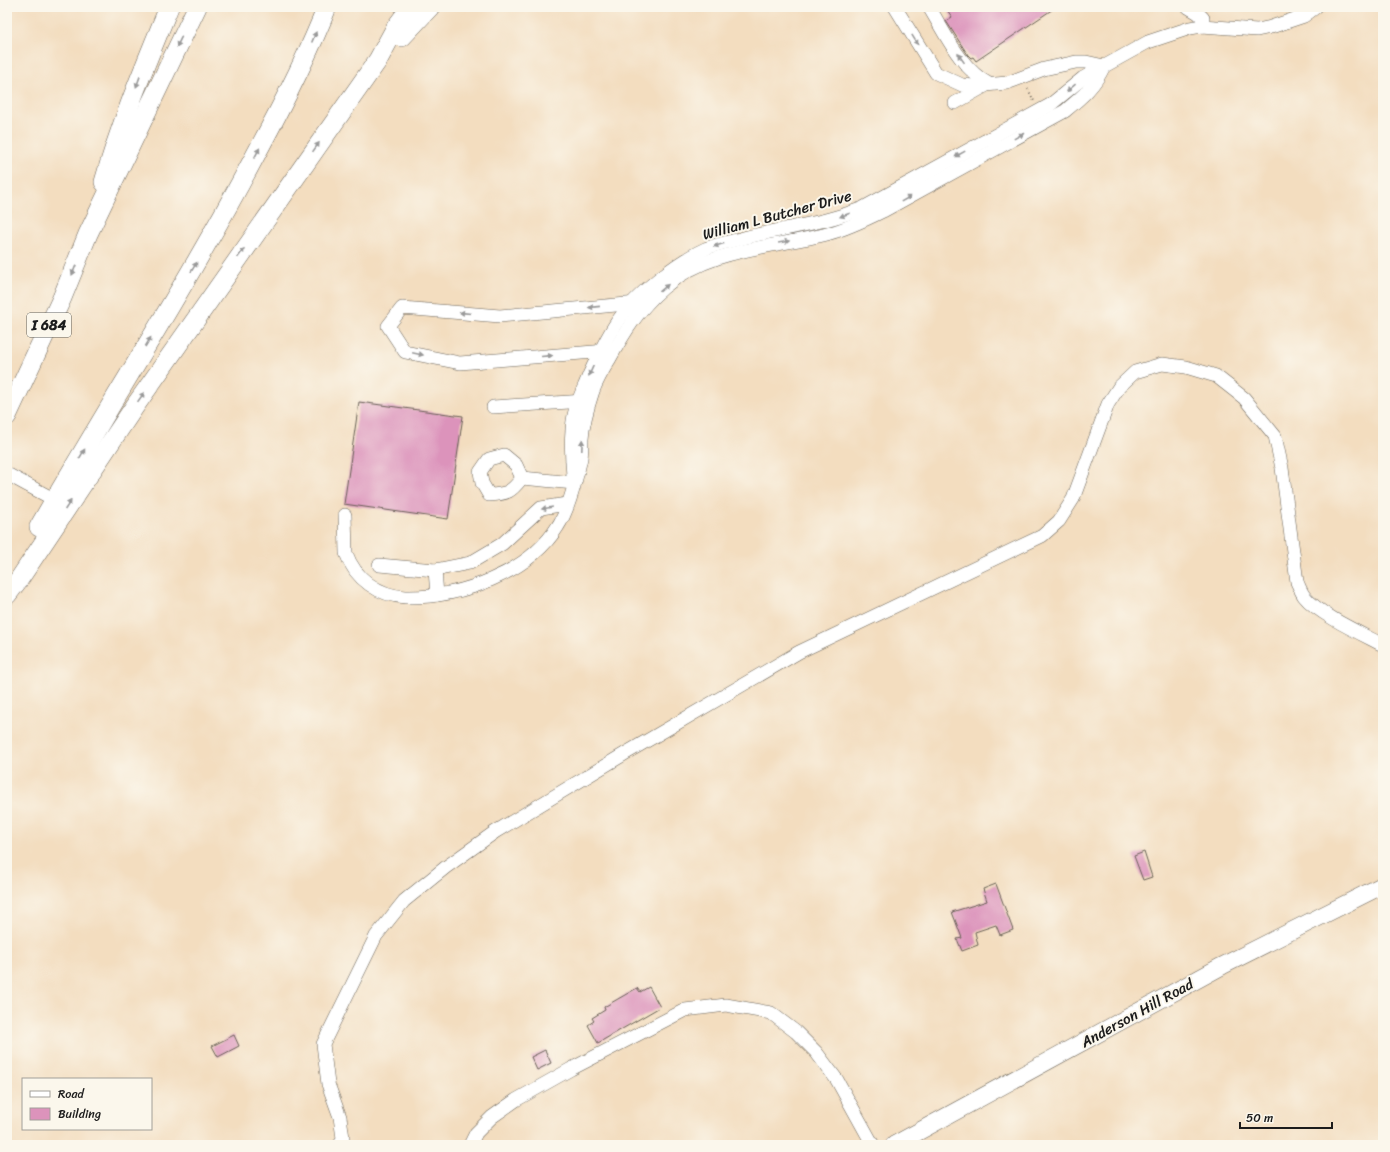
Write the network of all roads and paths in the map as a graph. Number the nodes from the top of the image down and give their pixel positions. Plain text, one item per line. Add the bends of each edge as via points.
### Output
1 (169, 7) edge
2 (197, 7) edge
3 (327, 7) edge
4 (410, 7) edge
5 (430, 7) edge
6 (894, 7) edge
7 (929, 7) edge
8 (1188, 7) edge
9 (1316, 7) edge
10 (1202, 26) junction
11 (378, 60) junction
12 (1104, 66) junction
13 (1022, 78) junction
14 (989, 84) junction
15 (956, 103) dead end
16 (1040, 111) junction
17 (88, 234) junction
18 (639, 303) junction
19 (614, 350) junction
20 (600, 352) junction
21 (590, 400) junction
22 (577, 402) junction
23 (493, 407) dead end
24 (7, 416) edge
25 (7, 474) edge
26 (522, 478) dead end
27 (574, 483) junction
28 (55, 500) junction
29 (567, 504) junction
30 (345, 515) dead end
31 (379, 565) dead end
32 (435, 570) junction
33 (7, 587) edge
34 (7, 595) edge
35 (437, 595) junction
36 (1383, 645) edge
37 (1383, 885) edge
38 (340, 1145) edge
39 (470, 1145) edge
40 (873, 1145) edge
41 (894, 1145) edge

1 -> 17 highway via 113,150
2 -> 17 highway
28 -> 3 highway via 242,181 296,77
4 - 11 highway
5 - 11 highway
6 -> 14 street via 936,73 962,85
14 -> 7 street via 969,69
8 - 10 street via 1203,18
9 - 10 street, William L Butcher Drive via 1290,22 1256,30
10 - 12 street, William L Butcher Drive via 1148,42
34 -> 11 highway via 218,285
12 - 13 street via 1076,62 1044,69
12 -> 16 street, William L Butcher Drive via 1083,78
18 -> 12 street, William L Butcher Drive via 679,276 715,258 827,234 883,211 1065,111 1098,79
13 - 14 street via 1007,83
13 - 16 path
14 - 15 street
16 -> 18 street, William L Butcher Drive via 858,210 838,218 757,234 706,249 682,261 663,275
17 -> 24 highway, I 684 via 62,298
18 - 19 street, William L Butcher Drive
18 - 20 street, William L Butcher Drive via 620,318
18 -> 20 street via 500,316 402,308 388,326 406,352 460,363
19 - 20 street
19 - 21 street, William L Butcher Drive
20 -> 22 street, William L Butcher Drive
21 - 22 street
27 -> 21 street, William L Butcher Drive via 582,456 582,438
22 - 23 street
22 - 27 street, William L Butcher Drive via 571,443
25 - 28 street
26 - 27 street
27 - 29 street, William L Butcher Drive
28 - 33 highway
29 -> 32 street via 541,508 502,544 470,563
29 - 35 street, William L Butcher Drive via 559,526 547,542 521,563 487,581 456,592
30 - 35 street, William L Butcher Drive via 346,552 354,568 372,587 386,594
31 - 32 street
32 - 35 street
36 - 38 street via 1330,616 1304,596 1297,582 1282,468 1275,436 1244,398 1216,376 1186,367 1162,364 1135,372 1119,387 1108,404 1073,499 1059,521 1042,536 799,652 495,832 404,900 376,936 323,1044 328,1084 340,1117 343,1138
37 - 41 main road, Anderson Hill Road via 1222,966
39 - 40 street via 476,1132 492,1117 564,1073 685,1010 726,1005 771,1013 796,1032 816,1052 837,1080

